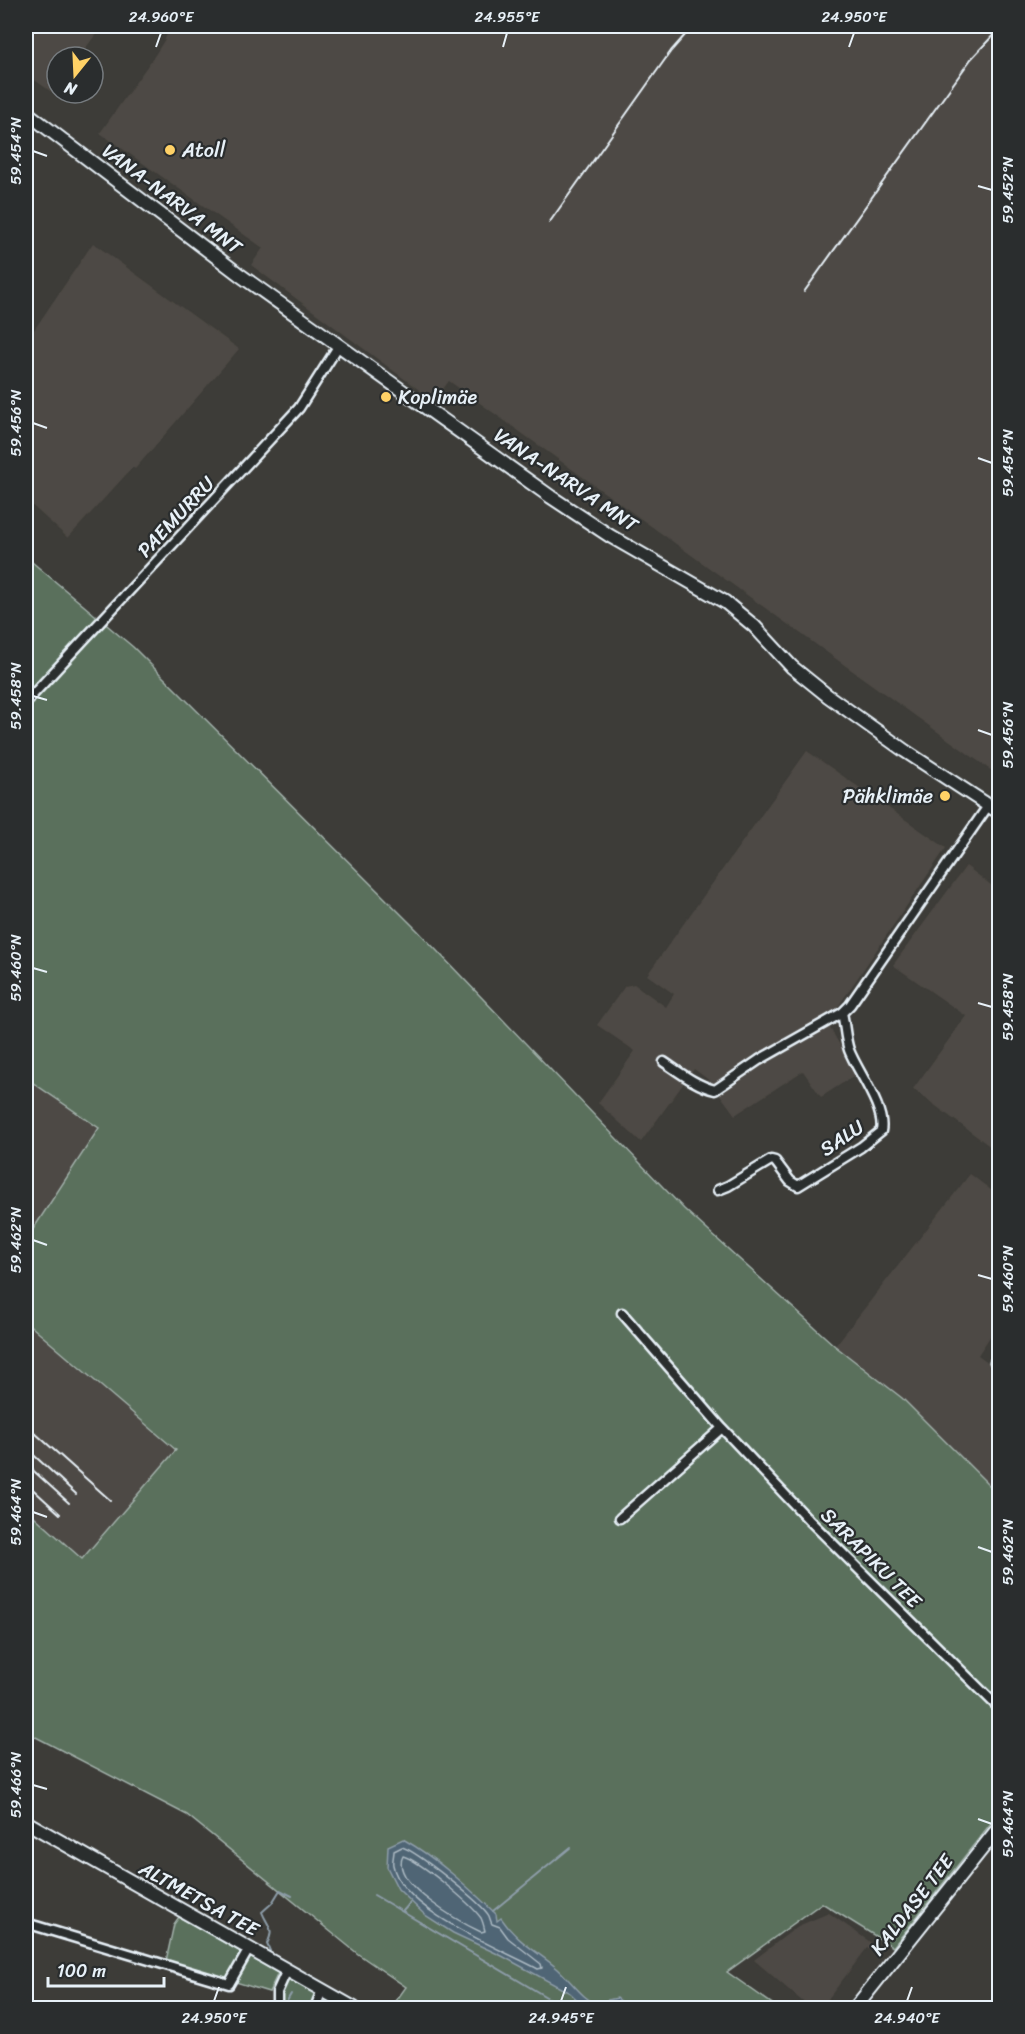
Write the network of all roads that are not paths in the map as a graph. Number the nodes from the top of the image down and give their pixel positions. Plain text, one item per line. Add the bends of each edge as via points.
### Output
1 (26, 112) edge
2 (339, 345) junction
3 (26, 702) edge
4 (988, 806) junction
5 (999, 813) edge
6 (842, 1013) junction
7 (664, 1062) dead end
8 (718, 1191) dead end
9 (622, 1313) dead end
10 (722, 1428) junction
11 (620, 1518) dead end
12 (999, 1709) edge
13 (26, 1822) edge
14 (999, 1826) edge
15 (26, 1923) edge
16 (249, 1949) junction
17 (287, 1970) junction
18 (322, 1990) junction
19 (277, 2008) edge
20 (315, 2008) edge
21 (354, 2008) edge
22 (855, 2008) edge

1 - 2 main road, VANA-NARVA MNT via 209,252
2 - 3 street, PAEMURRU via 299,408
2 - 4 main road, VANA-NARVA MNT via 579,517 725,602 812,684
4 - 5 main road, VANA-NARVA MNT
4 - 6 street
6 - 7 street via 715,1090
6 - 8 street, SALU via 849,1049 881,1118 881,1131 798,1185 771,1160
9 - 10 street, SARAPIKU TEE
10 - 11 street
10 - 12 street, SARAPIKU TEE
13 - 16 main road, ALTMETSA TEE
14 - 22 main road, KALDASE TEE
15 - 16 street via 229,1984
16 - 17 main road, ALTMETSA TEE
17 - 18 main road, ALTMETSA TEE
17 - 19 street via 277,1992
18 - 20 street
18 - 21 main road, ALTMETSA TEE

